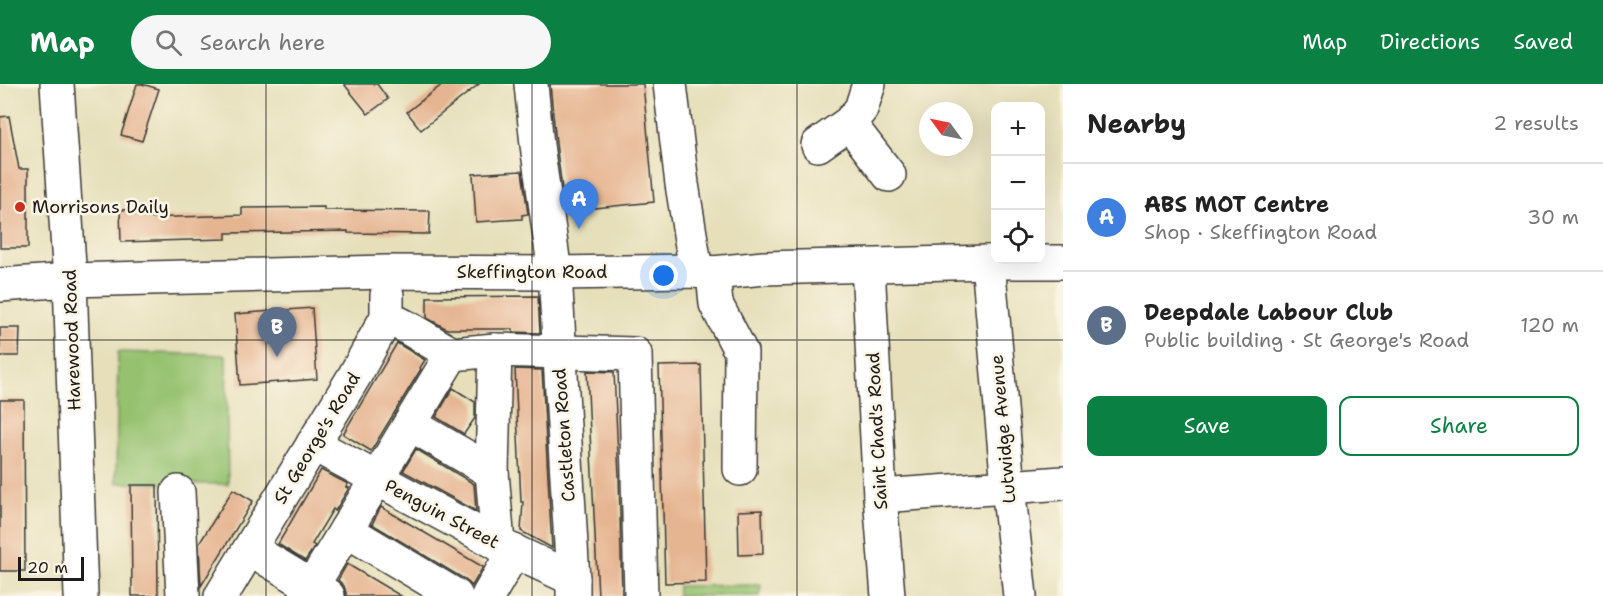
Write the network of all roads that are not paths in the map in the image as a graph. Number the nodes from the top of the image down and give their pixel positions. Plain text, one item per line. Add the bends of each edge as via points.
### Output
1 (531, 84) edge
2 (670, 84) edge
3 (869, 84) edge
4 (59, 85) edge
5 (849, 123) junction
6 (818, 145) dead end
7 (889, 175) dead end
8 (988, 262) junction
9 (1063, 262) edge
10 (868, 266) junction
11 (387, 272) junction
12 (705, 272) junction
13 (555, 273) junction
14 (70, 280) junction
15 (0, 285) edge
16 (387, 317) junction
17 (495, 350) junction
18 (559, 352) junction
19 (452, 354) junction
20 (410, 424) junction
21 (314, 444) junction
22 (740, 469) dead end
23 (492, 472) junction
24 (376, 480) junction
25 (1063, 483) edge
26 (1008, 486) junction
27 (178, 492) dead end
28 (880, 496) junction
29 (346, 530) junction
30 (506, 548) junction
31 (250, 549) junction
32 (573, 587) edge
33 (316, 593) edge
34 (81, 596) edge
35 (183, 596) edge
36 (221, 596) edge
37 (456, 596) edge
38 (488, 596) edge
39 (641, 596) edge
40 (888, 596) edge
41 (1020, 596) edge

1 - 13 street, Castleton Road
2 - 12 street via 682,184
3 - 5 street via 861,109
4 - 14 street, Harewood Road
5 - 6 street
5 - 7 street
8 - 9 street, Skeffington Road
8 - 10 street, Skeffington Road
8 - 26 street, Lutwidge Avenue
10 - 12 street, Skeffington Road
10 - 28 street, Saint Chad's Road
11 - 13 street, Skeffington Road
11 - 14 street, Skeffington Road
11 - 16 street, St George's Road
12 - 13 street, Skeffington Road
12 - 22 street via 716,304 741,352
13 - 18 street, Castleton Road
14 - 15 street, Skeffington Road
14 - 34 street, Harewood Road
16 - 19 street
16 - 21 street, St George's Road
17 - 18 street
17 - 19 street
17 - 23 street
18 - 32 street, Castleton Road
18 - 39 street via 635,354
19 - 20 street
20 - 23 street
20 - 24 street
21 - 24 street, Penguin Street
21 - 31 street, St George's Road
23 - 30 street
24 - 29 street
24 - 30 street, Penguin Street
25 - 26 street
26 - 28 street
26 - 41 street, Lutwidge Avenue
27 - 35 street
28 - 40 street, Saint Chad's Road
29 - 33 street
29 - 37 street
30 - 32 street, Penguin Street
30 - 38 street
31 - 33 street
31 - 36 street, St George's Road

